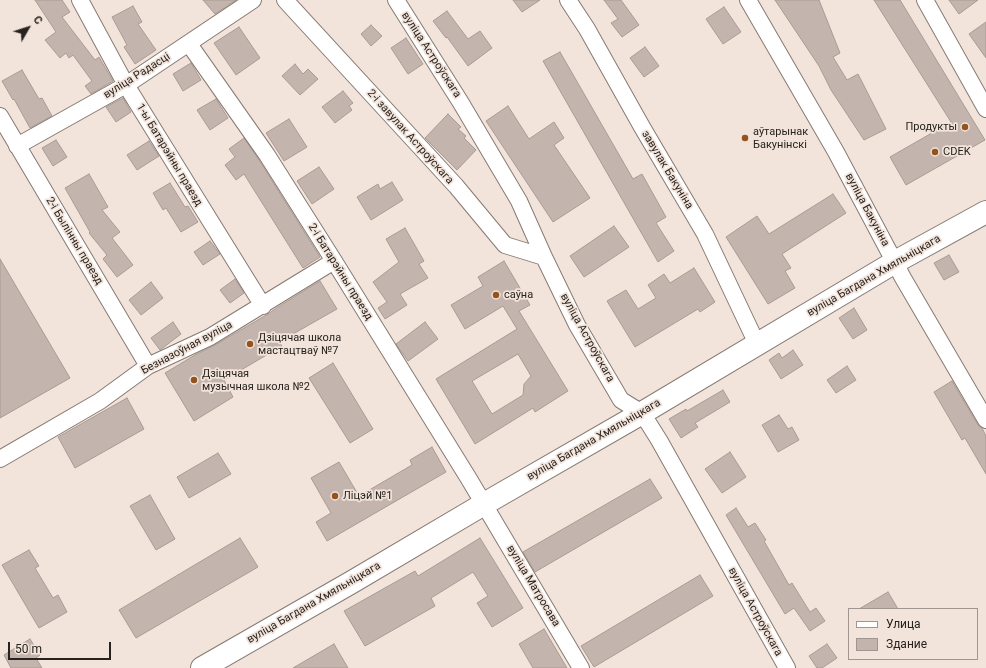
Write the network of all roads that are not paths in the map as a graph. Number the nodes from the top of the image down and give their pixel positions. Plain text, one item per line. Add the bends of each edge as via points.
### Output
1 (80, 0) edge
2 (254, 0) edge
3 (285, 0) edge
4 (396, 0) edge
5 (568, 0) edge
6 (748, 0) edge
7 (925, 0) edge
8 (189, 44) junction
9 (126, 85) junction
10 (986, 109) edge
11 (0, 116) edge
12 (17, 146) junction
13 (986, 212) edge
14 (544, 258) junction
15 (334, 261) junction
16 (895, 262) junction
17 (263, 306) junction
18 (758, 344) junction
19 (148, 366) junction
20 (642, 414) junction
21 (986, 420) edge
22 (0, 459) edge
23 (484, 504) junction
24 (202, 668) edge
25 (581, 668) edge
26 (787, 668) edge

1 - 9 street, 1-ы Батарэйны праезд
2 - 8 street, вуліца Радасці
3 - 14 street, 2-і завулак Астроўскага via 456,186 505,245
4 - 14 street, вуліца Астроўскага via 519,201
5 - 18 street, завулак Бакуніна via 705,234
6 - 16 street, вуліца Бакуніна via 836,152
7 - 10 street
8 - 9 street, вуліца Радасці
8 - 15 street, 2-і Батарэйны праезд via 267,155
9 - 12 street, вуліца Радасці
9 - 17 street, 1-ы Батарэйны праезд
11 - 12 street, 2-і Былінны праезд
12 - 19 street, 2-і Былінны праезд
13 - 16 main road, вуліца Багдана Хмяльніцкага
14 - 20 street, вуліца Астроўскага via 576,324 621,400
15 - 17 street, Безназоўная вуліца
15 - 23 street, 2-і Батарэйны праезд
16 - 18 main road, вуліца Багдана Хмяльніцкага
16 - 21 street, вуліца Бакуніна
17 - 19 street, Безназоўная вуліца via 210,337
18 - 20 main road, вуліца Багдана Хмяльніцкага
19 - 22 street, Безназоўная вуліца via 100,401
20 - 23 main road, вуліца Багдана Хмяльніцкага
20 - 26 street, вуліца Астроўскага
23 - 24 main road, вуліца Багдана Хмяльніцкага
23 - 25 street, вуліца Матросава

